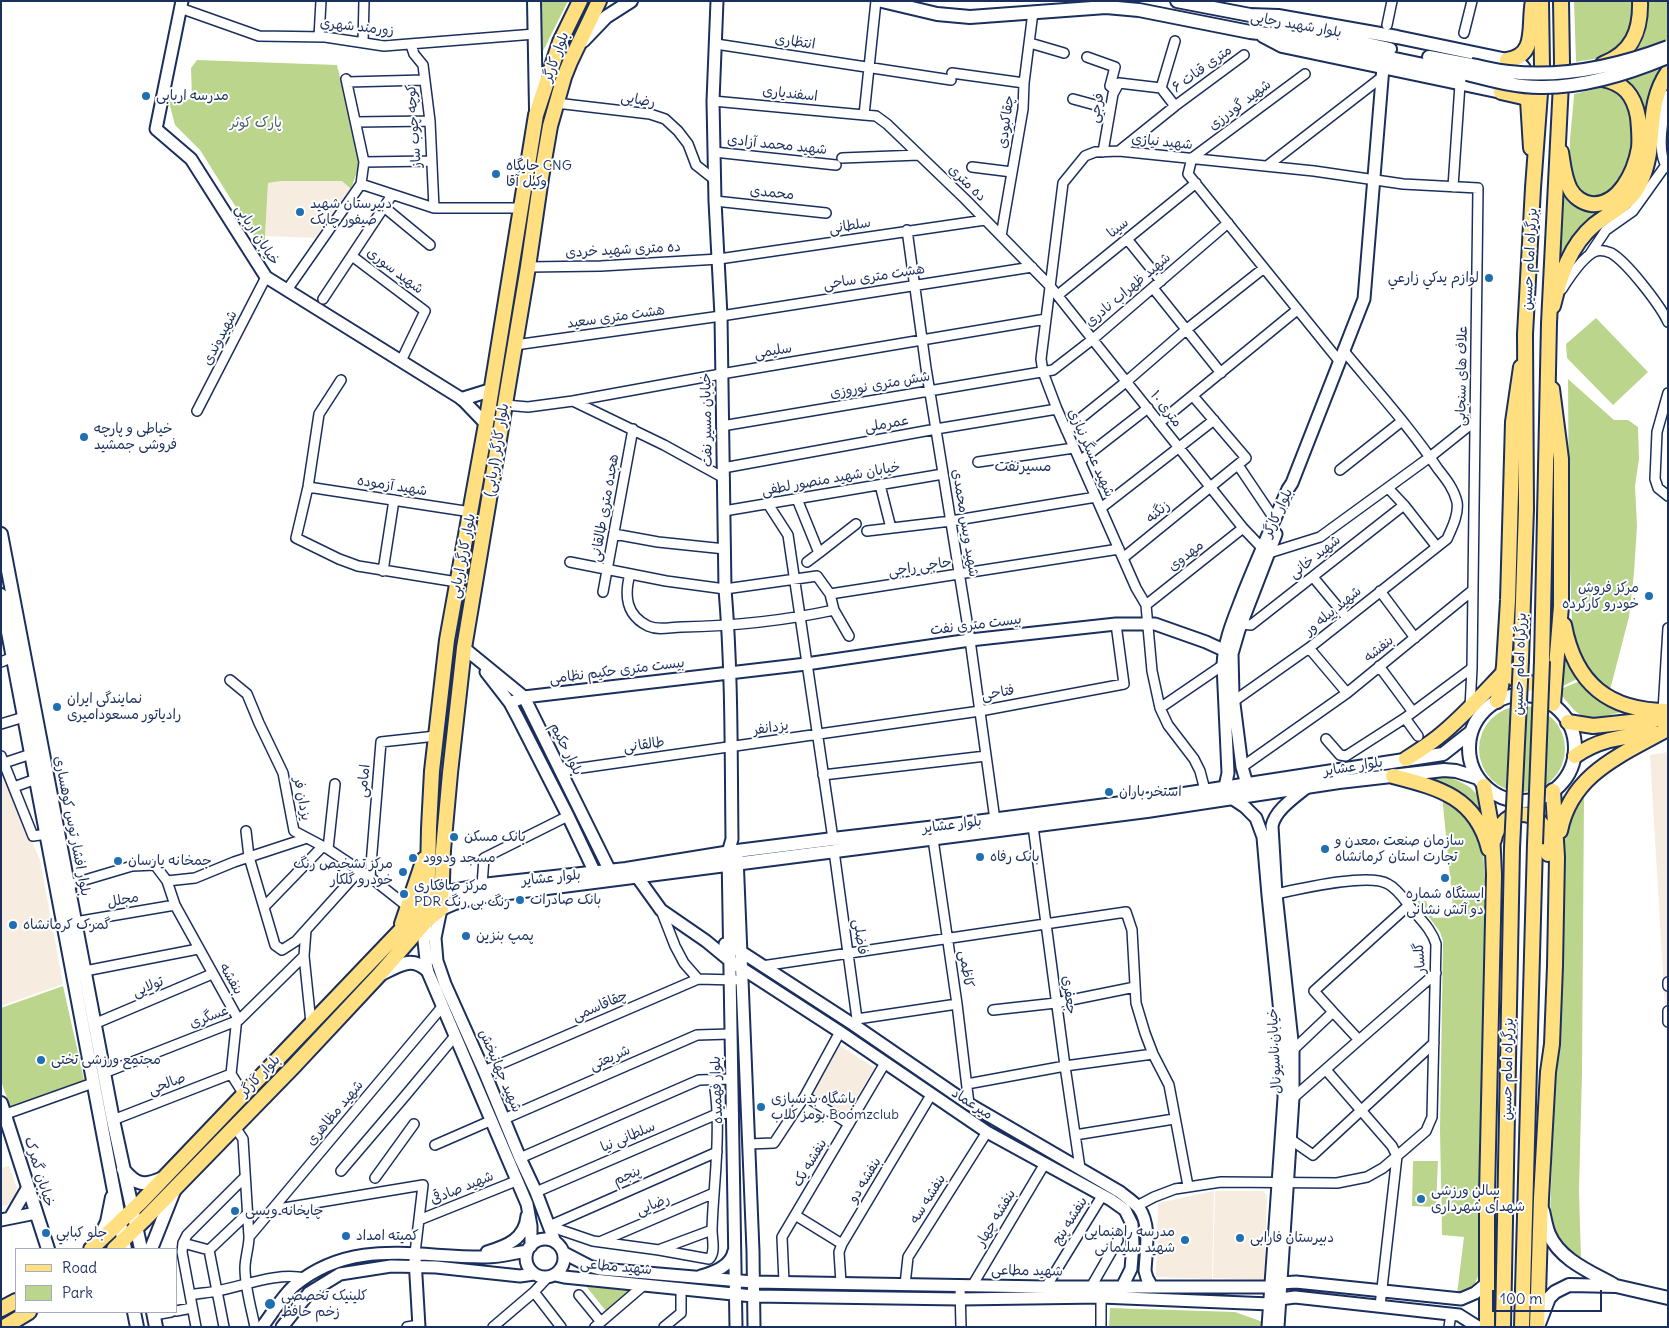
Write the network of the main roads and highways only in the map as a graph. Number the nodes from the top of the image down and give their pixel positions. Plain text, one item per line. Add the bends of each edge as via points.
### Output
1 (534, 1) edge
2 (580, 1) edge
3 (599, 1) edge
4 (630, 1) edge
5 (882, 1) edge
6 (1178, 1) edge
7 (1540, 1) edge
8 (1562, 1) edge
9 (1640, 1) edge
10 (1532, 5) edge
11 (932, 7) edge
12 (1250, 15) junction
13 (1256, 33) junction
14 (560, 42) junction
15 (1668, 47) edge
16 (576, 48) junction
17 (1668, 57) edge
18 (1507, 60) junction
19 (570, 62) junction
20 (1668, 72) edge
21 (1598, 73) junction
22 (1466, 74) junction
23 (1501, 92) junction
24 (536, 115) junction
25 (1557, 130) junction
26 (1534, 188) junction
27 (1549, 323) junction
28 (1525, 334) junction
29 (1548, 361) junction
30 (492, 390) junction
31 (462, 399) road end
32 (1, 534) edge
33 (1, 597) edge
34 (1560, 606) junction
35 (7, 660) edge
36 (1504, 669) junction
37 (1555, 672) junction
38 (1497, 701) junction
39 (1553, 704) junction
40 (1666, 720) edge
41 (1568, 722) junction
42 (1471, 732) junction
43 (1443, 754) junction
44 (1575, 756) junction
45 (1406, 759) junction
46 (1444, 770) junction
47 (432, 771) junction
48 (450, 773) junction
49 (1393, 776) junction
50 (1481, 782) junction
51 (1553, 791) junction
52 (1494, 843) junction
53 (833, 845) junction
54 (428, 847) junction
55 (1557, 857) junction
56 (732, 858) junction
57 (1494, 875) junction
58 (442, 893) junction
59 (427, 901) junction
60 (441, 909) junction
61 (427, 920) junction
62 (400, 931) junction
63 (427, 970) road end
64 (379, 975) junction
65 (341, 993) junction
66 (351, 1004) junction
67 (1548, 1072) junction
68 (2, 1107) edge
69 (123, 1169) junction
70 (163, 1178) junction
71 (113, 1189) junction
72 (174, 1190) junction
73 (1541, 1198) junction
74 (132, 1211) junction
75 (120, 1223) junction
76 (136, 1228) junction
77 (120, 1246) edge
78 (48, 1248) edge
79 (93, 1248) edge
80 (141, 1248) edge
81 (151, 1248) edge
82 (1616, 1286) junction
83 (1668, 1298) edge
84 (15, 1302) edge
85 (1, 1309) edge
86 (27, 1313) edge
87 (134, 1313) edge
88 (4, 1327) edge
89 (137, 1327) edge
90 (1487, 1327) edge
91 (1503, 1327) edge
92 (1522, 1327) edge
93 (1538, 1327) edge

1 - 24 main road
2 - 14 main road, بلوار کارگر
3 - 16 main road, بلوار کارگر (اربابی)
4 - 19 main road via 601,21
5 - 11 main road, بلوار شهید رجایی
6 - 12 main road, بلوار شهید رجایی
7 - 26 main road, بزرگراه امام حسین via 1542,66
8 - 25 main road, بزرگراه امام حسین
9 - 21 main road via 1635,37 1620,56
10 - 18 main road via 1529,45 1517,58
11 - 13 main road, بلوار شهید رجایی via 970,16 1123,8
12 - 18 main road via 1278,16
12 - 22 main road, بلوار شهید رجایی via 1276,24 1430,58
13 - 22 main road, بلوار شهید رجایی via 1285,36
13 - 22 main road via 1282,46 1383,72
14 - 16 main road via 566,37 572,38
14 - 24 main road, بلوار کارگر
15 - 21 main road, bridge
16 - 19 main road, بلوار کارگر (اربابی)
17 - 21 main road, bridge
18 - 23 main road via 1524,67 1527,81 1519,91
19 - 48 main road, بلوار کارگر (اربابی) via 550,126 541,178 464,648
20 - 27 main road via 1655,97 1649,155 1639,185 1629,200 1593,226 1578,242 1564,268
21 - 22 main road, bridge via 1570,85 1542,88
21 - 25 main road via 1616,82 1629,94 1637,112 1640,132 1632,171 1612,199 1589,204 1573,194 1565,177
22 - 23 main road
23 - 26 main road via 1528,100
24 - 30 main road, بلوار کارگر اربابی
25 - 27 main road, بزرگراه امام حسین
26 - 28 main road, بزرگراه امام حسین
27 - 29 main road, بزرگراه امام حسین
28 - 36 main road via 1513,422
28 - 91 main road, بزرگراه امام حسین, bridge via 1526,509 1512,848
29 - 34 main road via 1561,460
29 - 92 main road, بزرگراه امام حسین, bridge
30 - 31 main road
30 - 47 main road, بلوار کارگر اربابی via 447,640
32 - 69 main road, بلوار افشار توس کوهساری
33 - 35 main road, بلوار افشار توس کوهساری
34 - 37 main road
34 - 40 main road via 1572,654 1594,688
35 - 71 main road, بلوار افشار توس کوهساری via 24,717
36 - 37 main road via 1525,684 1541,682
36 - 38 main road
36 - 45 main road via 1470,708
37 - 39 main road
38 - 39 main road via 1525,695
38 - 42 main road via 1482,714
39 - 41 main road
40 - 41 main road via 1593,726
40 - 44 main road via 1594,744
40 - 55 main road via 1586,779 1565,814
41 - 44 main road via 1574,738
42 - 43 main road
42 - 50 main road via 1469,751 1473,770
43 - 45 main road, بلوار عشایر
43 - 46 main road via 1453,757 1454,761
44 - 51 main road via 1566,778
45 - 53 main road, بلوار عشایر
46 - 49 main road, بلوار عشایر
46 - 50 main road, بلوار عشایر via 1456,771
47 - 48 main road
47 - 54 main road, بلوار کارگر اربابی
48 - 58 main road, بلوار کارگر (اربابی)
49 - 53 main road, بلوار عشایر via 933,839
49 - 57 main road via 1429,785 1462,803 1485,835
50 - 51 main road via 1496,795 1522,802 1536,800
50 - 52 main road
51 - 55 main road
52 - 57 main road
52 - 67 main road via 1500,825 1519,814 1533,816 1547,836 1543,1046
53 - 56 main road, بلوار عشایر
54 - 59 main road, بلوار کارگر اربابی
54 - 62 main road
55 - 67 main road via 1552,1044
56 - 58 main road, بلوار عشایر via 482,885
56 - 60 main road, بلوار عشایر via 638,878 477,897
57 - 90 main road
58 - 59 main road, بلوار عشایر
58 - 60 main road, بلوار کارگر (اربابی)
59 - 61 main road, بلوار کارگر اربابی
59 - 62 main road, بلوار کارگر
60 - 61 main road, بلوار کارگر
61 - 64 main road, بلوار کارگر
62 - 65 main road, بلوار کارگر
63 - 64 main road via 411,962
64 - 66 main road, بلوار کارگر
65 - 66 main road
65 - 70 main road, بلوار کارگر
66 - 72 main road, بلوار کارگر
67 - 73 main road
68 - 78 main road, خیابان گمرک
69 - 70 main road via 138,1183
69 - 74 main road, بلوار افشار توس کوهساری
70 - 74 main road, بلوار کارگر
71 - 75 main road, بلوار افشار توس کوهساری
71 - 79 main road via 107,1222
72 - 76 main road, بلوار کارگر
72 - 81 main road
73 - 82 main road via 1548,1233 1559,1249
73 - 93 main road
74 - 75 main road, بلوار کارگر
74 - 76 main road, بلوار افشار توس کوهساری
75 - 77 main road, بلوار افشار توس کوهساری
75 - 79 main road, بلوار کارگر
76 - 77 main road, بلوار کارگر
76 - 80 main road, بلوار افشار توس کوهساری
82 - 83 main road
82 - 93 main road via 1569,1285 1560,1288 1549,1298
84 - 85 main road
86 - 88 main road
87 - 89 main road

